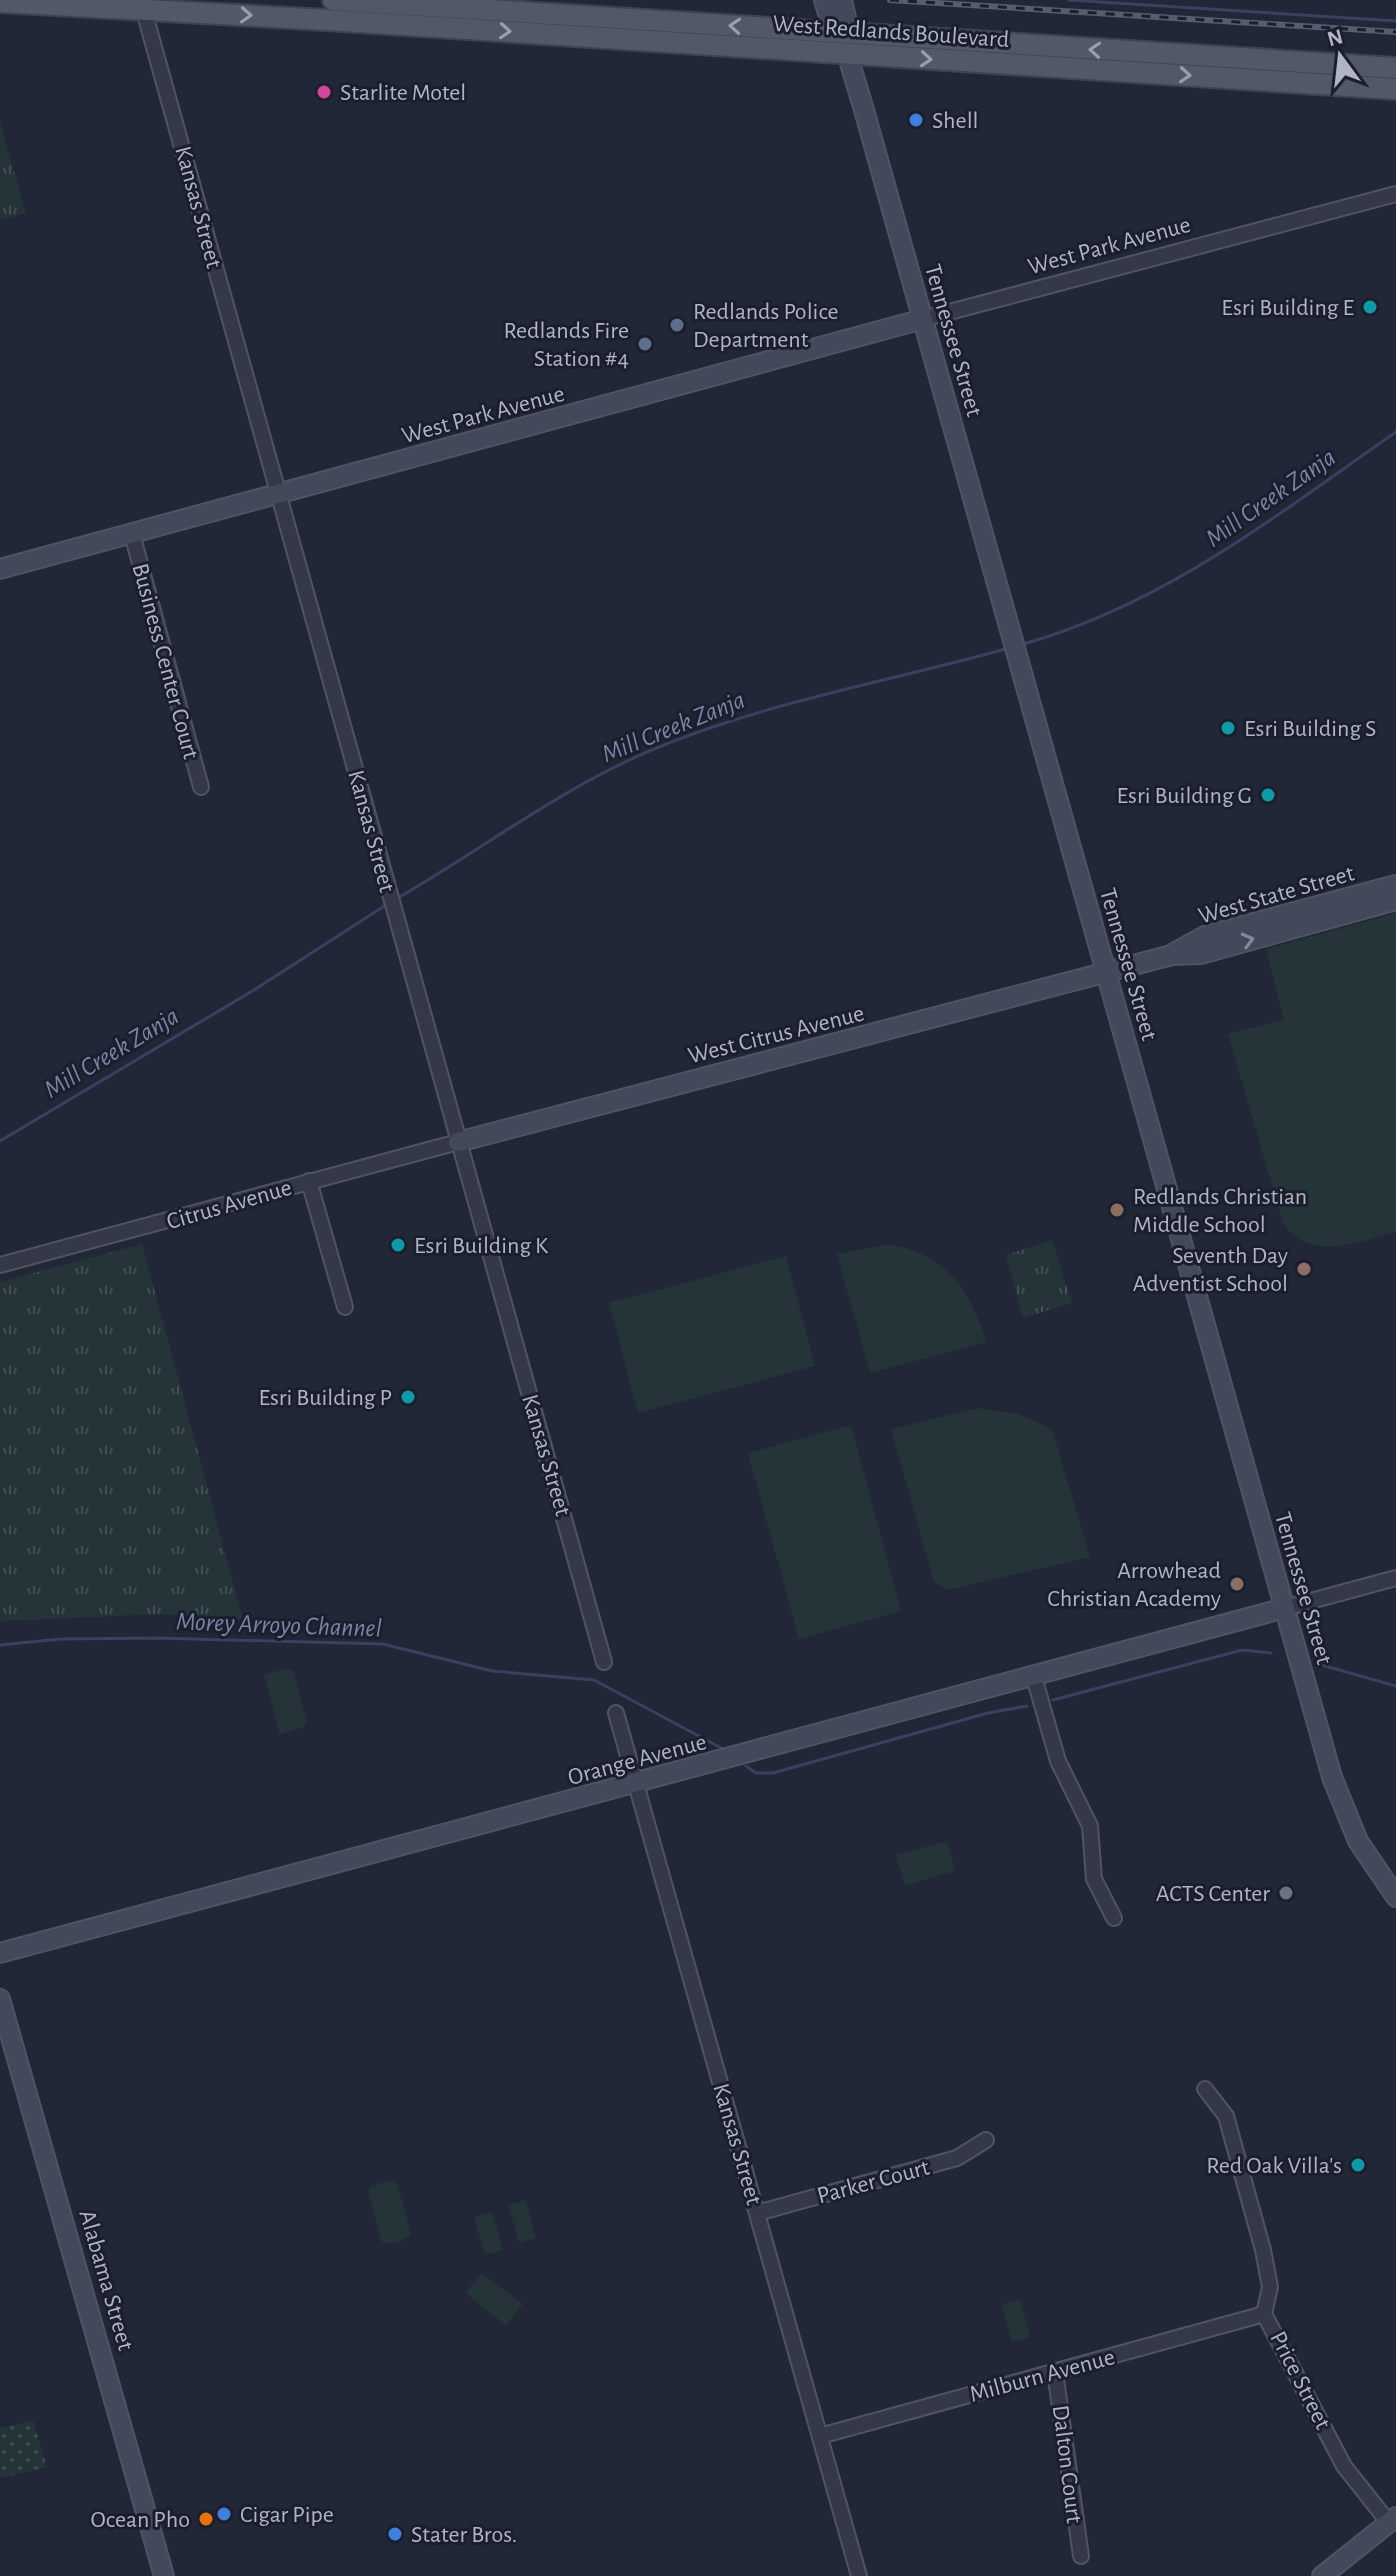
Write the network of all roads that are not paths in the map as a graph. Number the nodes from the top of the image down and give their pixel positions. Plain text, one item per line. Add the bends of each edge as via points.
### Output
1 (333, 0) edge
2 (824, 0) edge
3 (842, 0) edge
4 (0, 2) edge
5 (142, 4) edge
6 (841, 33) junction
7 (848, 54) junction
8 (1396, 68) edge
9 (1396, 89) edge
10 (1396, 194) edge
11 (923, 319) junction
12 (278, 494) junction
13 (132, 534) junction
14 (0, 569) edge
15 (201, 787) dead end
16 (1396, 885) edge
17 (1396, 900) edge
18 (1172, 955) junction
19 (1106, 973) junction
20 (458, 1142) junction
21 (309, 1181) junction
22 (0, 1265) edge
23 (345, 1307) dead end
24 (1396, 1578) edge
25 (1285, 1608) junction
26 (604, 1662) dead end
27 (1034, 1677) junction
28 (616, 1713) dead end
29 (636, 1784) junction
30 (1396, 1897) edge
31 (1114, 1918) dead end
32 (0, 1953) edge
33 (0, 1999) edge
34 (1205, 2089) dead end
35 (986, 2140) dead end
36 (757, 2213) junction
37 (1264, 2314) junction
38 (1055, 2372) junction
39 (820, 2436) junction
40 (1393, 2520) edge
41 (1081, 2556) dead end
42 (164, 2576) edge
43 (859, 2576) edge
44 (1322, 2576) edge

6 -> 1 main road, West Redlands Boulevard
2 - 6 street, Tennessee Street
3 - 6 street, Tennessee Street via 847,22
4 - 5 main road, West Redlands Boulevard
5 -> 7 main road, West Redlands Boulevard
5 - 12 street, Kansas Street
6 - 7 street, Tennessee Street
8 -> 6 main road, West Redlands Boulevard
7 -> 9 main road, West Redlands Boulevard
7 - 11 street, Tennessee Street
10 - 11 street, West Park Avenue
11 - 12 street, West Park Avenue
11 - 19 street, Tennessee Street
12 - 13 street, West Park Avenue
12 - 20 street, Kansas Street
13 - 14 street, West Park Avenue
13 - 15 street, Business Center Court
16 - 18 street, West State Street via 1205,936
18 -> 17 street, West State Street via 1201,954
18 - 19 street, West State Street
19 - 20 street, West Citrus Avenue
19 - 25 street, Tennessee Street
20 - 21 street, Citrus Avenue
20 - 26 street, Kansas Street
21 - 22 street, Citrus Avenue
21 - 23 street
24 - 25 street
25 - 27 street, Orange Avenue
25 - 30 street, Tennessee Street via 1332,1777 1358,1841
27 - 29 street, Orange Avenue
27 - 31 street via 1058,1761 1090,1826 1094,1879
28 - 29 street, Kansas Street
29 - 32 street, Orange Avenue
29 - 36 street, Kansas Street
33 - 42 street, Alabama Street
34 - 37 street, Price Street via 1226,2116 1266,2261 1270,2287
35 - 36 street, Parker Court via 957,2158
36 - 39 street, Kansas Street
37 - 38 street, Milburn Avenue
37 - 40 street, Price Street via 1344,2466
38 - 39 street, Milburn Avenue
38 - 41 street, Dalton Court
39 - 43 street, Kansas Street
40 - 44 street

